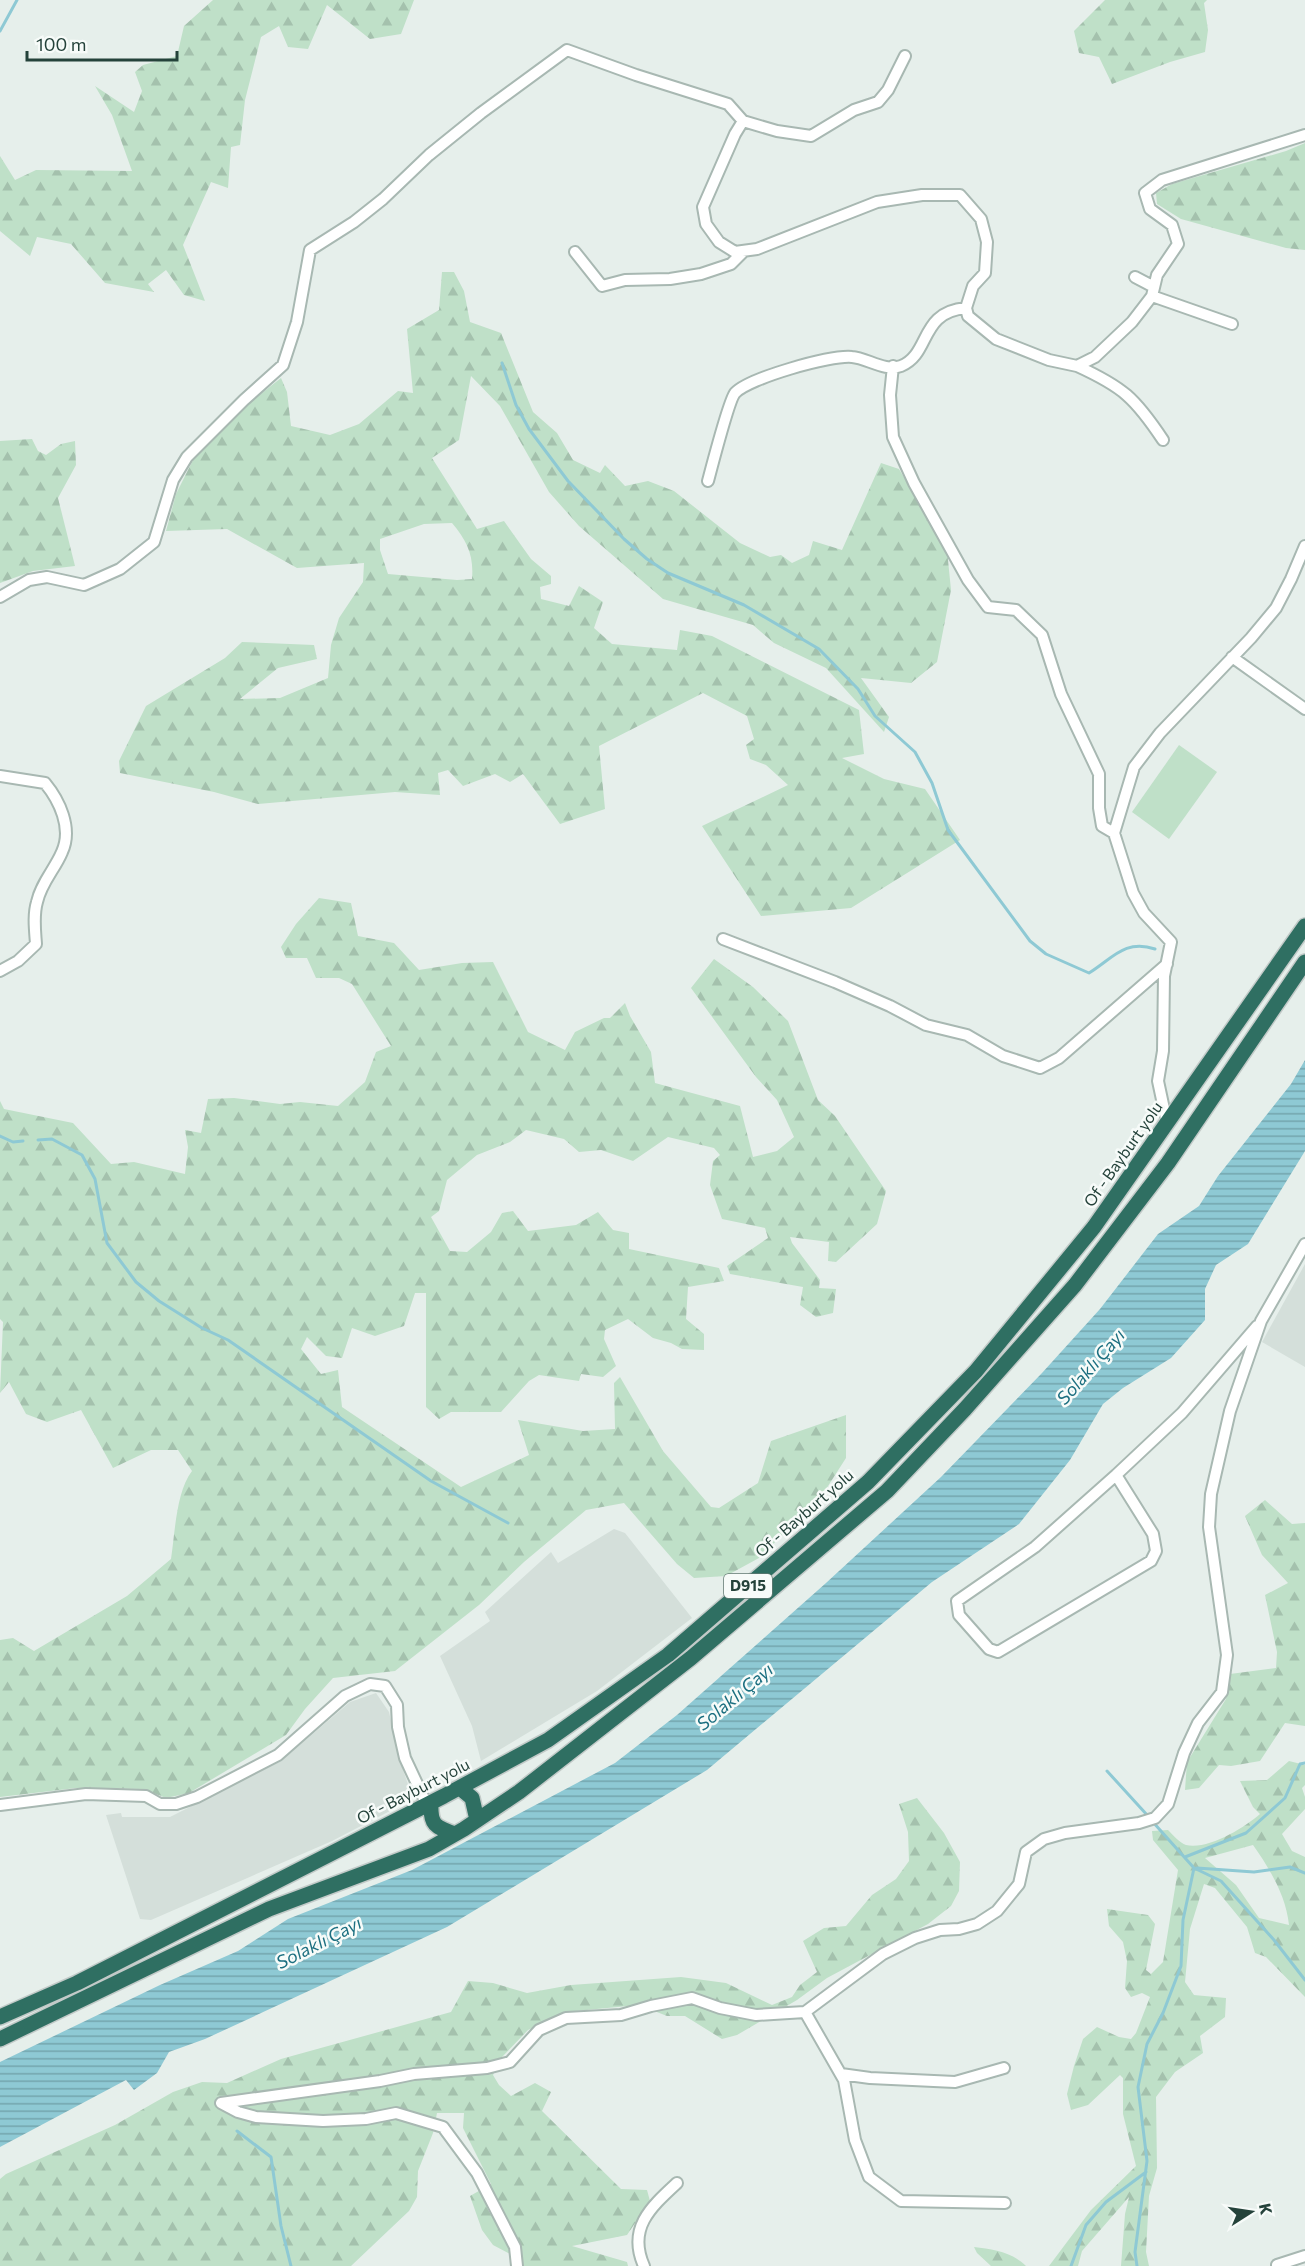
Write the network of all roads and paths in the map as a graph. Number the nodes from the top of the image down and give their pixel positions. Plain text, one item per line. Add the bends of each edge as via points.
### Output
1 (905, 56) dead end
2 (743, 121) junction
3 (1305, 135) edge
4 (744, 250) junction
5 (575, 252) dead end
6 (1136, 277) dead end
7 (1153, 291) junction
8 (966, 308) junction
9 (1232, 324) dead end
10 (893, 366) junction
11 (1077, 366) junction
12 (1163, 440) dead end
13 (708, 480) dead end
14 (1305, 546) edge
15 (0, 597) edge
16 (1232, 657) junction
17 (1305, 709) edge
18 (0, 776) edge
19 (1114, 833) junction
20 (1305, 926) edge
21 (723, 939) dead end
22 (1305, 962) edge
23 (1167, 964) junction
24 (0, 971) edge
25 (1167, 1123) junction
26 (1305, 1244) edge
27 (1261, 1321) junction
28 (1116, 1475) junction
29 (460, 1788) junction
30 (429, 1804) junction
31 (0, 1805) edge
32 (477, 1821) junction
33 (455, 1834) junction
34 (804, 2012) junction
35 (0, 2018) edge
36 (0, 2039) edge
37 (1004, 2068) dead end
38 (841, 2074) junction
39 (677, 2184) dead end
40 (1005, 2203) dead end
41 (1305, 2256) edge
42 (1276, 2265) edge
43 (517, 2266) edge
44 (644, 2266) edge

1 - 2 street via 878,102 854,110 811,136
2 - 4 street via 704,207 706,224 719,242 735,252
2 - 15 street via 728,104 567,50 481,113 354,222 310,250 297,322 283,365 188,457 173,480 154,542 120,569 84,585 47,577 29,580
3 - 7 street via 1162,180 1145,193 1150,208 1172,225 1178,244 1157,275
4 - 5 street via 731,264 701,274 625,280 602,286
4 - 8 street via 757,249 877,202 922,195 960,195 981,219 987,242 985,273 973,286
6 - 7 street
7 - 9 street
7 - 11 street via 1132,322 1095,357
8 - 10 street via 938,318 914,356 900,366
8 - 11 street via 968,316 996,339 1049,360
10 - 13 street via 834,357 748,383 734,394
10 - 19 street via 893,437 914,483 968,580 988,607 1016,610 1042,635 1061,694 1099,774 1102,826
11 - 12 street via 1133,398
14 - 16 street via 1276,608
16 - 17 street
16 - 19 street via 1160,733 1134,767
18 - 24 street via 45,783 58,799 66,826 63,850 37,901 36,944
19 - 23 street via 1133,893 1144,913 1171,942
20 - 25 highway, Of - Bayburt yolu / D915
21 - 23 street via 835,982 926,1025 967,1035 1003,1056 1041,1068 1059,1058
22 - 32 highway, D915 via 1168,1163 1075,1285 887,1491 691,1658
23 - 25 street via 1158,1081
25 - 29 highway, Of - Bayburt yolu / D915 via 1094,1227 983,1362 868,1482 668,1655 548,1740
26 - 27 street
27 - 28 street via 1182,1413
27 - 34 street via 1230,1411 1211,1494 1209,1527 1227,1655 1222,1692 1198,1722 1168,1804 1155,1818 1139,1823 1044,1839 1026,1852 1019,1884 997,1911 977,1924 940,1930 883,1953
28 - 28 street via 1035,1547 957,1601 959,1615 989,1649 998,1652 1151,1561 1156,1551 1153,1534
29 - 30 highway, Of - Bayburt yolu / D915
29 - 32 highway via 472,1797
30 - 31 street via 405,1758 397,1705 385,1686 370,1684 345,1696 278,1755 176,1804 160,1804 146,1796 86,1794
30 - 33 highway via 430,1818 438,1828
30 - 35 highway, Of - Bayburt yolu / D915
32 - 33 highway, D915
33 - 36 highway, D915 via 429,1849 269,1909
34 - 38 street
34 - 43 street via 756,2014 692,1998 621,2016 566,2018 539,2030 510,2062 487,2068 414,2074 221,2103 256,2117 323,2121 396,2114 444,2127 477,2173 515,2247
37 - 38 street via 955,2082
38 - 40 street via 865,2168 888,2192 901,2201
39 - 44 street via 649,2209 639,2232
41 - 42 street

